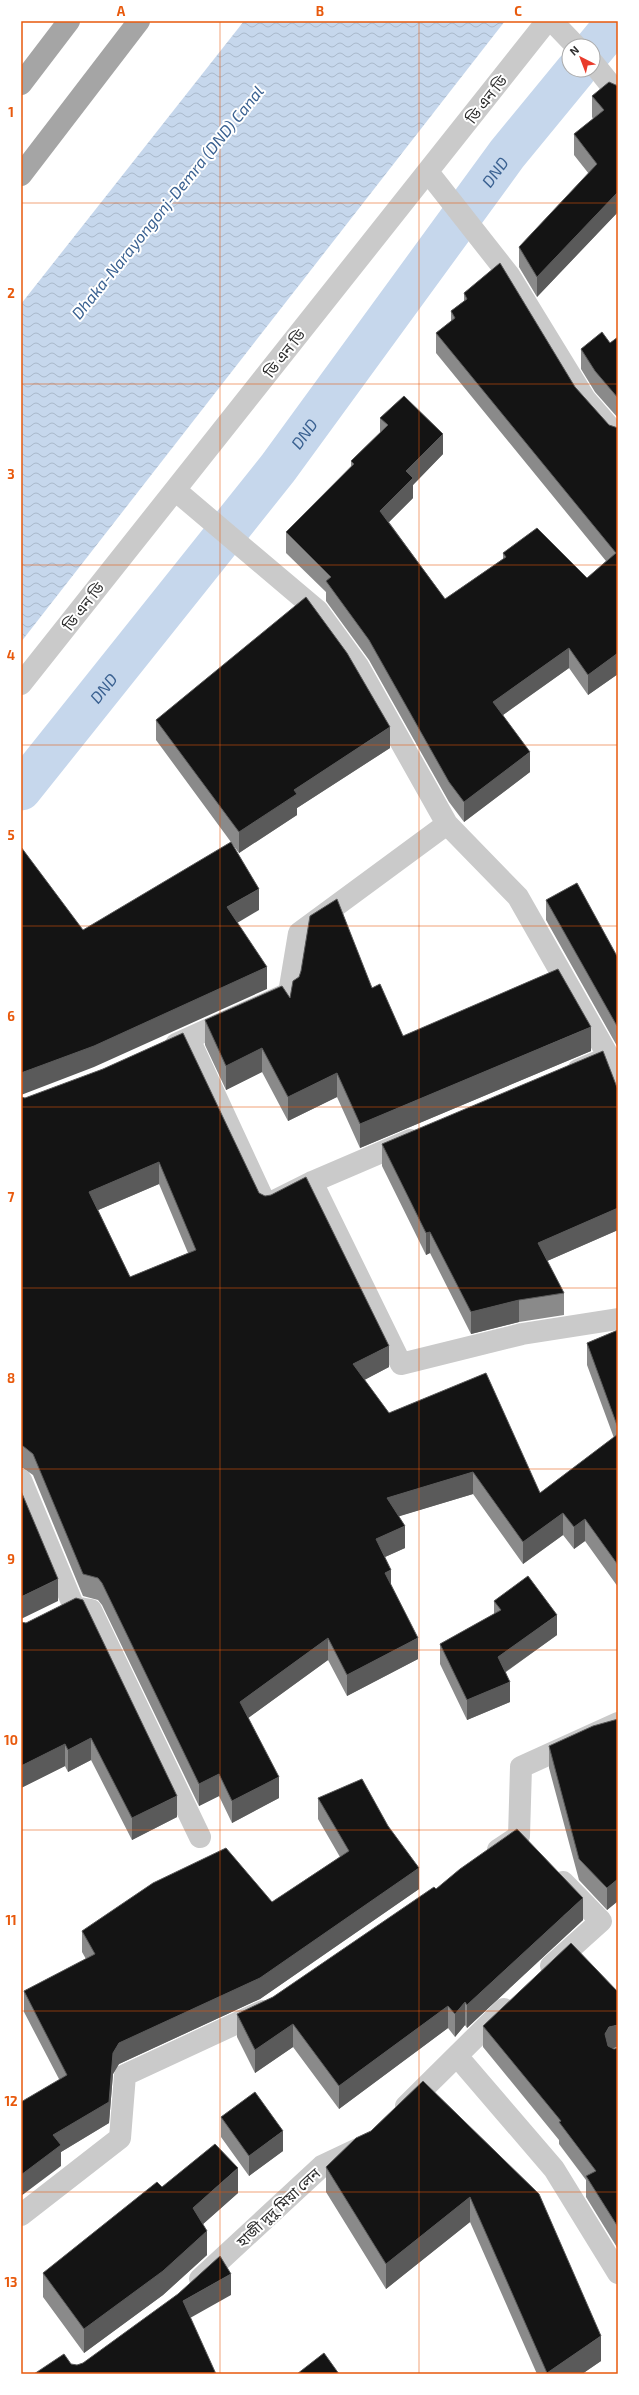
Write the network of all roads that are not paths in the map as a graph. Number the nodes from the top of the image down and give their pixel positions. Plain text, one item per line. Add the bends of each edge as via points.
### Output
1 (69, 21) edge
2 (139, 21) edge
3 (547, 21) edge
4 (552, 21) edge
5 (568, 38) edge
6 (601, 73) edge
7 (21, 84) edge
8 (618, 94) edge
9 (428, 172) junction
10 (21, 175) edge
11 (618, 437) edge
12 (175, 490) junction
13 (21, 684) edge
14 (447, 824) junction
15 (188, 1039) junction
16 (161, 1051) edge
17 (614, 1066) edge
18 (558, 1078) edge
19 (428, 1132) edge
20 (312, 1182) junction
21 (618, 1319) edge
22 (21, 1480) edge
23 (618, 1723) edge
24 (519, 1836) junction
25 (200, 1837) dead end
26 (535, 1853) edge
27 (480, 1863) edge
28 (552, 1870) edge
29 (537, 1979) edge
30 (520, 1995) edge
31 (279, 2001) edge
32 (457, 2056) junction
33 (390, 2120) edge
34 (374, 2136) edge
35 (21, 2215) edge
36 (618, 2273) edge
37 (183, 2294) edge

1 - 7 main road
2 - 10 main road
3 - 9 street, ডি এন ডি
4 - 5 street
6 - 8 street
9 - 11 street via 509,275 585,399
9 - 12 street, ডি এন ডি
12 - 13 street, ডি এন ডি
12 - 14 street via 318,610 358,666
14 - 15 street via 299,933 289,993
14 - 17 street via 518,896
15 - 16 street
15 - 20 street via 266,1205
17 - 18 street
19 - 20 street
20 - 21 street via 401,1364 522,1334
22 - 25 street via 66,1611 91,1610
23 - 24 street via 521,1767
24 - 26 street
24 - 27 street
28 - 29 street via 601,1921
30 - 32 street
31 - 35 street via 266,2010 125,2075 120,2138
32 - 33 street
32 - 36 street via 554,2169
34 - 37 street, হাজী দুদু মিয়া লেন via 362,2146 322,2166

